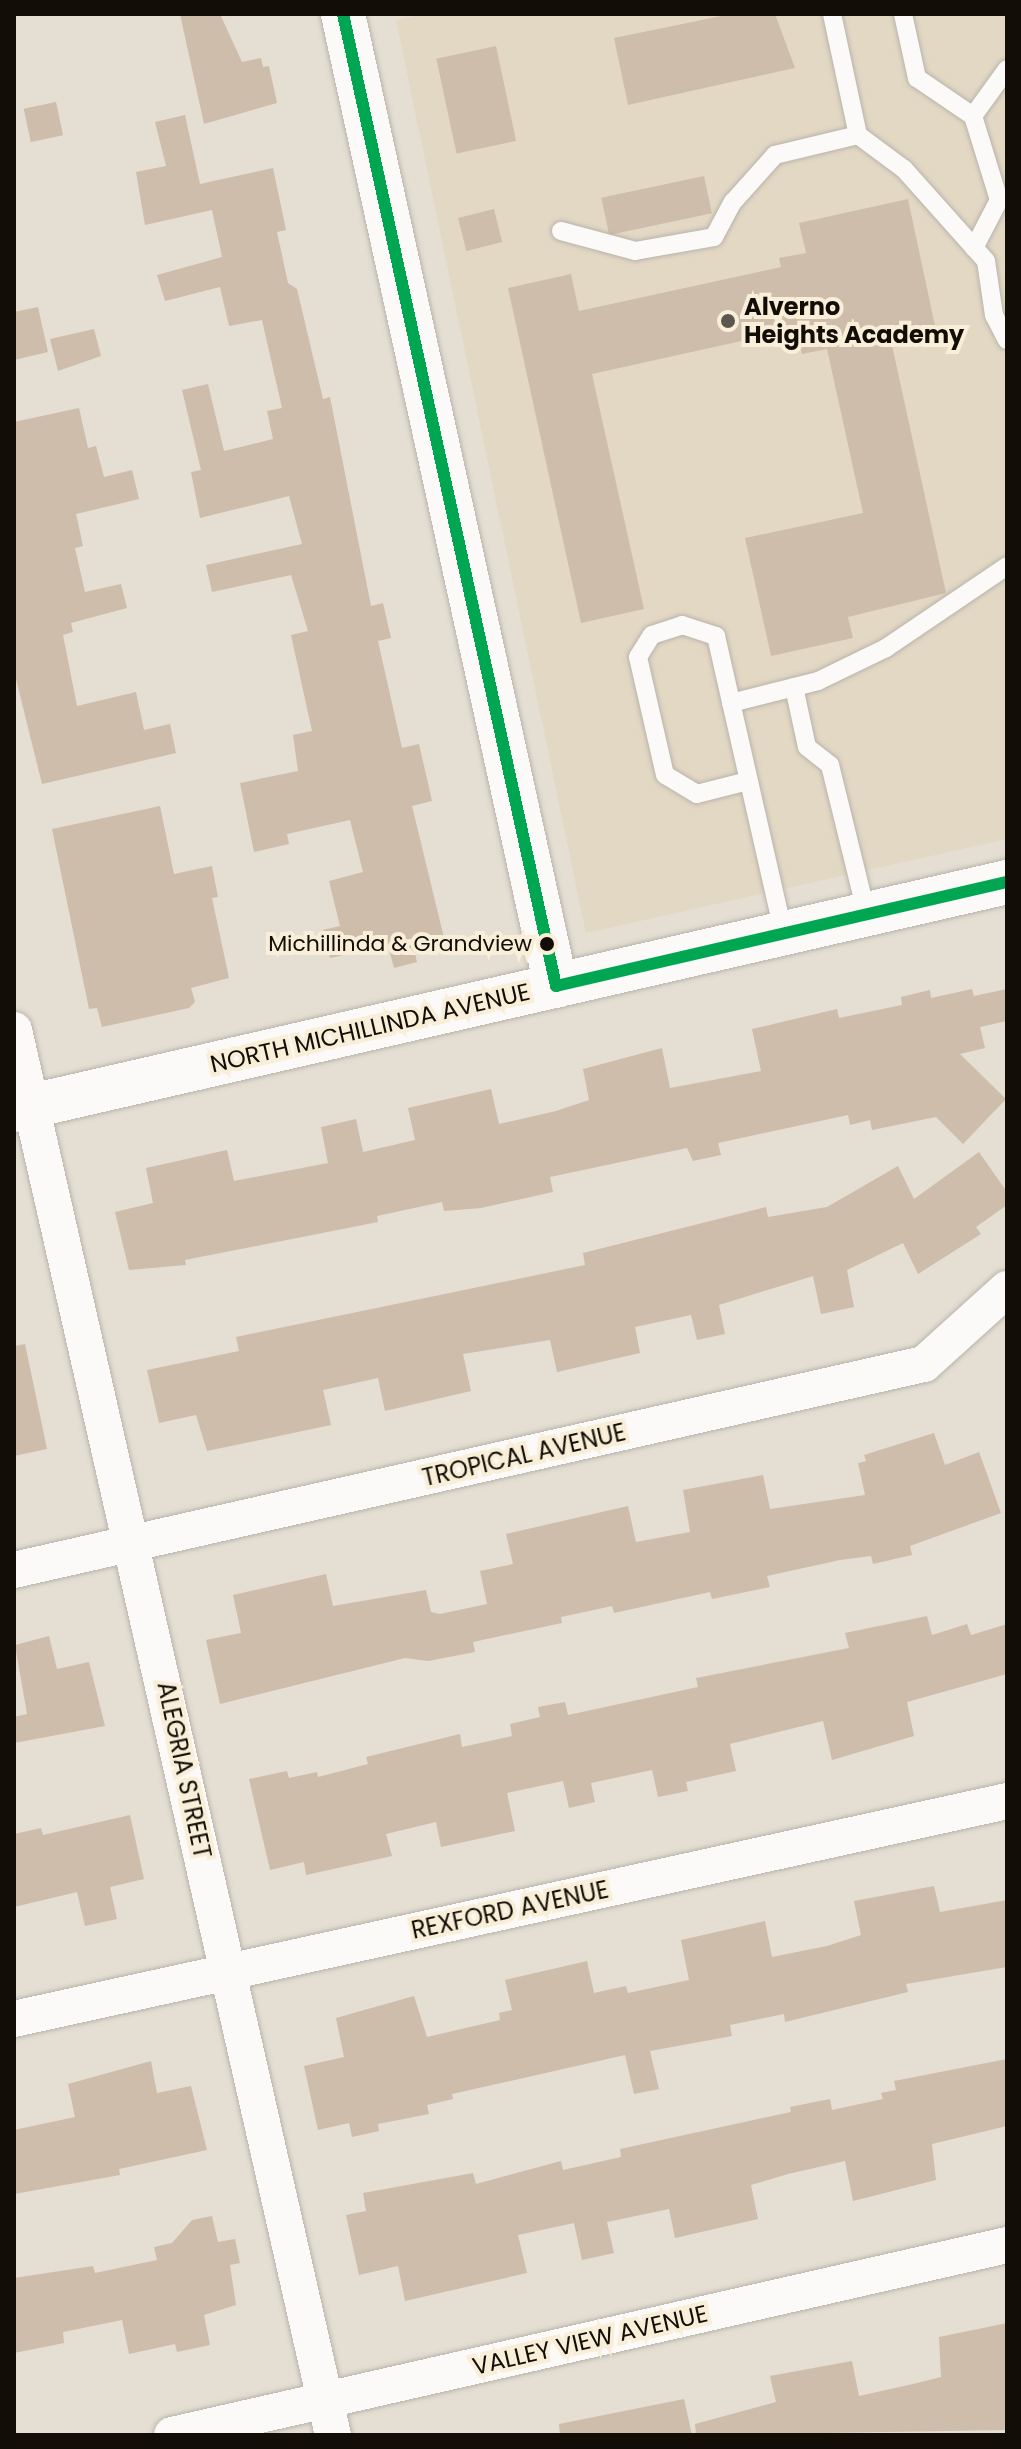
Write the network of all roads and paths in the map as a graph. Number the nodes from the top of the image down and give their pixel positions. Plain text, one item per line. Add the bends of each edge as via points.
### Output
1 (343, 14) edge
2 (832, 14) edge
3 (903, 14) edge
4 (1007, 69) edge
5 (973, 116) junction
6 (858, 135) junction
7 (561, 231) dead end
8 (974, 248) junction
9 (1007, 340) edge
10 (1007, 566) edge
11 (794, 687) junction
12 (731, 703) junction
13 (748, 781) junction
14 (1007, 882) edge
15 (866, 912) junction
16 (783, 931) junction
17 (556, 986) junction
18 (14, 1030) edge
19 (22, 1108) edge
20 (1007, 1289) edge
21 (135, 1543) junction
22 (14, 1570) edge
23 (1007, 1801) edge
24 (228, 1971) junction
25 (14, 2019) edge
26 (1007, 2245) edge
27 (325, 2400) junction
28 (172, 2435) edge
29 (333, 2435) edge

1 - 17 street
2 - 6 lane
3 - 5 lane via 917,78
4 - 5 lane
5 - 8 lane via 999,200
6 - 7 lane via 775,155 733,202 714,237 635,251
6 - 8 lane via 904,169
8 - 9 lane via 986,261 994,315
10 - 11 lane via 886,648
11 - 12 lane
11 - 15 lane via 807,747 830,765
12 - 13 lane
12 - 13 lane via 716,636 682,625 652,635 638,657 665,775 697,794
13 - 16 lane
14 - 15 street, NORTH MICHILLINDA AVENUE
15 - 16 street, NORTH MICHILLINDA AVENUE
16 - 17 street, NORTH MICHILLINDA AVENUE
17 - 19 street, NORTH MICHILLINDA AVENUE
18 - 19 street, ALEGRIA STREET
19 - 21 street, ALEGRIA STREET
20 - 21 street, TROPICAL AVENUE via 924,1364
21 - 22 street, TROPICAL AVENUE
21 - 24 street, ALEGRIA STREET
23 - 24 street, REXFORD AVENUE
24 - 25 street, REXFORD AVENUE
24 - 27 street, ALEGRIA STREET
26 - 27 street, VALLEY VIEW AVENUE
27 - 28 street, VALLEY VIEW AVENUE
27 - 29 street, ALEGRIA STREET

